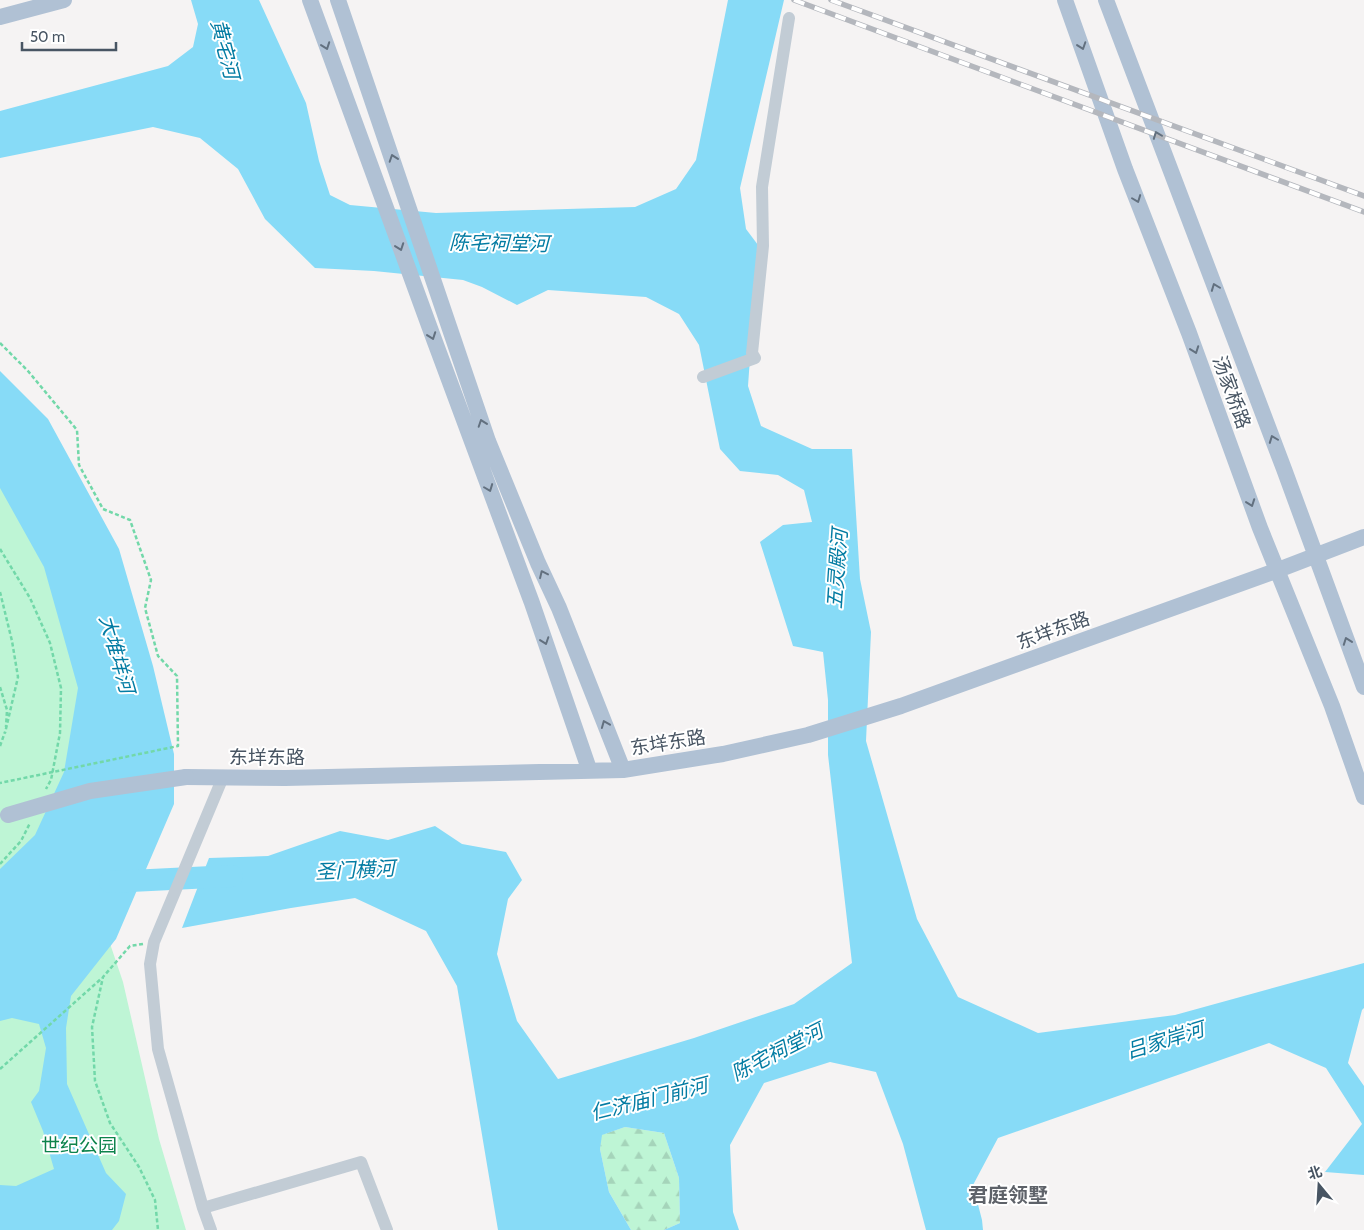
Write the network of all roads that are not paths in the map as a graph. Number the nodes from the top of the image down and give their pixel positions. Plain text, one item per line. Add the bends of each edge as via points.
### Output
1 (64, 0) edge
2 (310, 0) edge
3 (338, 0) edge
4 (1065, 0) edge
5 (1106, 0) edge
6 (0, 17) edge
7 (789, 18) dead end
8 (703, 377) dead end
9 (1364, 537) edge
10 (1315, 556) junction
11 (1278, 570) junction
12 (1364, 687) edge
13 (589, 769) junction
14 (623, 770) junction
15 (223, 777) junction
16 (1364, 797) edge
17 (4, 816) edge
18 (203, 1208) junction
19 (211, 1230) edge
20 (387, 1230) edge

1 - 6 main road
2 -> 13 main road via 532,603
14 -> 3 main road via 488,441
4 -> 11 main road, 汤家桥路 via 1125,169
10 -> 5 main road, 汤家桥路
7 - 8 street via 762,187 763,246 752,353 755,358
9 - 10 main road, 东垟东路
10 - 11 main road, 东垟东路
12 -> 10 main road, 汤家桥路
11 - 14 main road, 东垟东路 via 901,706 808,735 722,754
11 - 16 main road, 汤家桥路
13 - 14 main road, 东垟东路
13 - 15 main road, 东垟东路
15 - 17 main road, 东垟东路, bridge via 186,777 90,791
15 - 18 street via 154,942 150,964 158,1049
18 - 19 street
18 - 20 street via 361,1162

